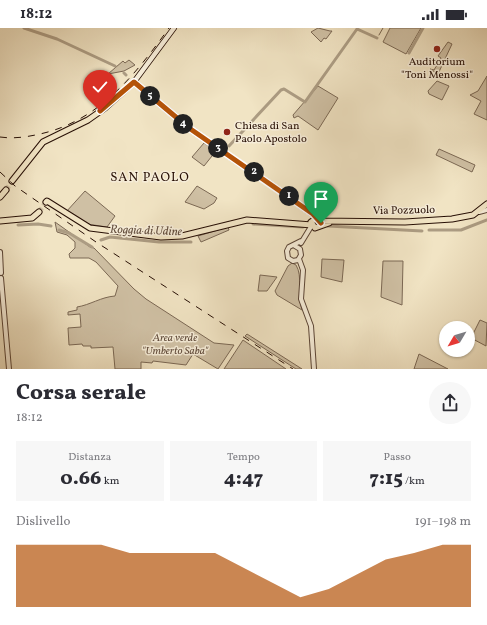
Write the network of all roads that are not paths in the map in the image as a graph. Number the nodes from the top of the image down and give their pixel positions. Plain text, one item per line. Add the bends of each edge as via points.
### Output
1 (174, 28) edge
2 (134, 82) junction
3 (12, 181) tunnel mouth
4 (6, 190) tunnel mouth
5 (0, 197) edge
6 (46, 202) dead end
7 (487, 204) edge
8 (487, 210) edge
9 (39, 212) tunnel mouth
10 (478, 212) junction
11 (0, 220) edge
12 (316, 224) junction
13 (301, 242) junction
14 (295, 246) junction
15 (300, 248) junction
16 (0, 252) edge
17 (298, 260) junction
18 (1, 276) edge
19 (9, 369) edge
20 (314, 369) edge

1 - 2 main road
2 - 3 main road via 94,116 44,142
2 - 12 main road via 176,118 296,201
4 - 5 main road
6 - 12 main road, Via Pozzuolo via 90,228 161,237 182,236 247,220
7 - 10 main road, Via Pozzuolo
8 - 10 street, Via Pozzuolo
9 - 11 main road via 32,218
10 - 12 main road, Via Pozzuolo via 462,218 428,222
12 - 13 street
13 - 14 street
13 - 15 street
14 - 15 street
14 - 17 street via 289,248 286,254 290,260
15 - 17 street via 302,253
16 - 18 street
17 - 20 street via 302,266 301,299 311,326
18 - 19 street

